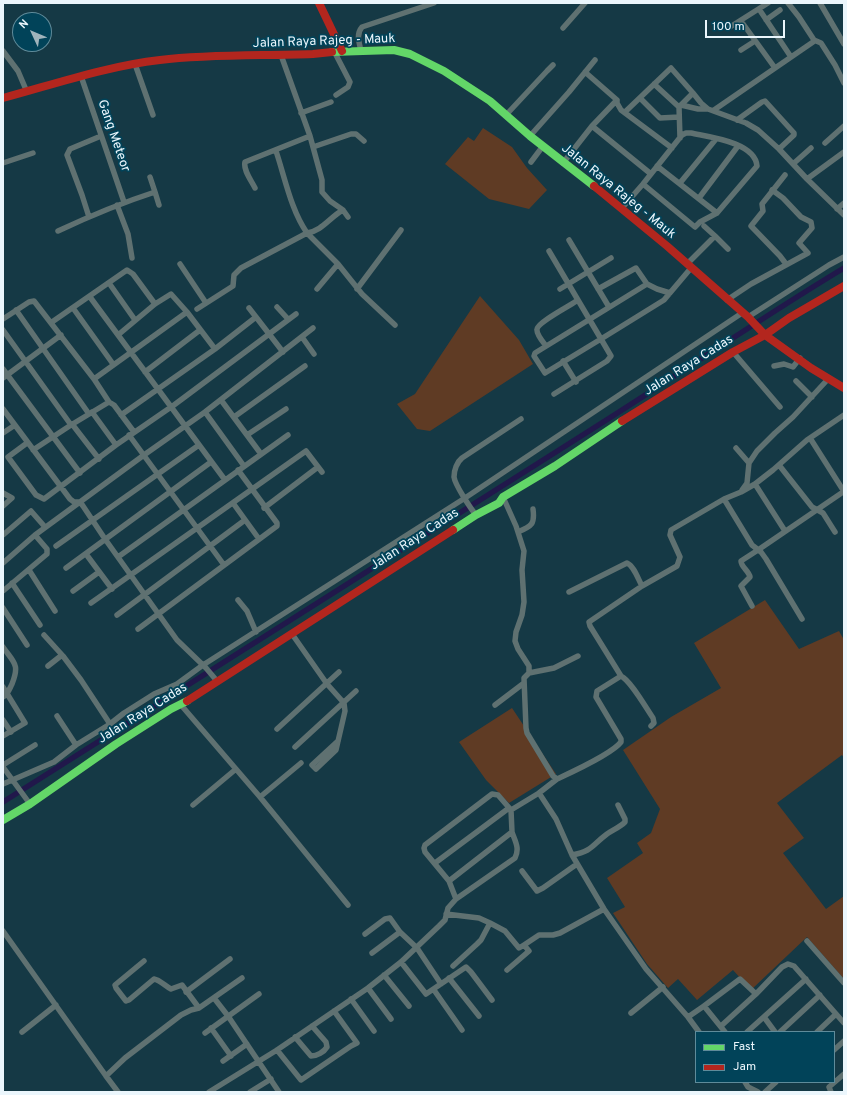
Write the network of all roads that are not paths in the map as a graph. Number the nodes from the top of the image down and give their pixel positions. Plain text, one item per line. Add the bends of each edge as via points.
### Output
1 (319, 3) edge
2 (434, 3) edge
3 (585, 3) edge
4 (768, 3) edge
5 (788, 3) edge
6 (820, 3) edge
7 (759, 10) junction
8 (780, 10) dead end
9 (766, 20) junction
10 (741, 21) junction
11 (730, 27) dead end
12 (563, 28) dead end
13 (814, 40) junction
14 (755, 41) junction
15 (844, 44) edge
16 (741, 50) dead end
17 (3, 51) edge
18 (361, 51) junction
19 (338, 52) junction
20 (282, 55) junction
21 (791, 57) junction
22 (595, 60) dead end
23 (135, 64) junction
24 (553, 65) dead end
25 (775, 68) junction
26 (586, 72) junction
27 (81, 76) junction
28 (844, 83) edge
29 (654, 84) junction
30 (27, 92) junction
31 (693, 93) junction
32 (336, 95) dead end
33 (3, 98) edge
34 (640, 98) junction
35 (617, 100) junction
36 (330, 102) dead end
37 (680, 106) junction
38 (711, 110) junction
39 (625, 112) junction
40 (301, 113) junction
41 (506, 114) junction
42 (153, 115) dead end
43 (679, 116) junction
44 (737, 120) junction
45 (592, 126) junction
46 (844, 126) edge
47 (101, 136) junction
48 (310, 136) junction
49 (530, 136) junction
50 (680, 138) junction
51 (716, 139) junction
52 (364, 141) dead end
53 (825, 143) dead end
54 (543, 146) junction
55 (738, 146) junction
56 (313, 147) junction
57 (672, 148) junction
58 (811, 148) dead end
59 (779, 149) junction
60 (276, 151) junction
61 (844, 152) edge
62 (33, 153) dead end
63 (531, 162) dead end
64 (3, 163) edge
65 (564, 163) junction
66 (793, 164) junction
67 (657, 166) junction
68 (651, 174) junction
69 (784, 175) dead end
70 (150, 177) dead end
71 (808, 179) junction
72 (680, 183) junction
73 (643, 184) junction
74 (255, 188) dead end
75 (772, 190) junction
76 (155, 192) junction
77 (699, 198) junction
78 (124, 202) junction
79 (844, 203) edge
80 (117, 205) junction
81 (159, 205) dead end
82 (622, 208) junction
83 (837, 209) junction
84 (343, 210) junction
85 (716, 213) junction
86 (844, 215) edge
87 (89, 216) junction
88 (348, 217) dead end
89 (704, 226) dead end
90 (401, 230) dead end
91 (58, 231) dead end
92 (308, 233) junction
93 (715, 236) junction
94 (570, 240) dead end
95 (728, 249) dead end
96 (549, 251) dead end
97 (844, 257) edge
98 (132, 258) dead end
99 (611, 258) dead end
100 (180, 264) dead end
101 (338, 264) junction
102 (786, 264) junction
103 (689, 266) junction
104 (589, 272) junction
105 (108, 283) junction
106 (569, 284) junction
107 (647, 284) junction
108 (844, 286) edge
109 (317, 289) dead end
110 (357, 289) junction
111 (560, 289) dead end
112 (598, 289) junction
113 (670, 293) junction
114 (90, 297) junction
115 (578, 300) junction
116 (727, 300) junction
117 (206, 303) junction
118 (155, 304) junction
119 (277, 307) dead end
120 (609, 307) junction
121 (73, 308) junction
122 (249, 308) dead end
123 (197, 309) dead end
124 (16, 310) junction
125 (187, 312) junction
126 (296, 314) dead end
127 (256, 317) junction
128 (747, 317) junction
129 (3, 319) edge
130 (288, 319) junction
131 (589, 319) junction
132 (135, 320) junction
133 (52, 322) junction
134 (395, 325) dead end
135 (313, 328) dead end
136 (3, 330) edge
137 (200, 330) junction
138 (763, 332) junction
139 (270, 334) junction
140 (61, 335) junction
141 (118, 335) junction
142 (302, 337) junction
143 (601, 339) junction
144 (546, 346) junction
145 (42, 348) junction
146 (215, 349) junction
147 (131, 352) junction
148 (283, 352) junction
149 (733, 352) junction
150 (314, 354) dead end
151 (800, 358) junction
152 (25, 361) junction
153 (563, 361) junction
154 (113, 364) junction
155 (304, 366) dead end
156 (774, 366) dead end
157 (3, 369) edge
158 (145, 372) junction
159 (5, 377) edge
160 (829, 378) junction
161 (94, 379) junction
162 (796, 381) dead end
163 (576, 382) junction
164 (844, 388) edge
165 (158, 389) junction
166 (554, 394) dead end
167 (812, 397) junction
168 (221, 400) junction
169 (109, 402) junction
170 (780, 406) dead end
171 (171, 407) junction
172 (3, 409) edge
173 (286, 409) dead end
174 (205, 412) junction
175 (91, 413) junction
176 (121, 415) junction
177 (844, 415) edge
178 (234, 417) junction
179 (522, 419) dead end
180 (72, 424) junction
181 (15, 425) junction
182 (185, 427) junction
183 (3, 433) edge
184 (132, 434) junction
185 (247, 435) junction
186 (288, 435) dead end
187 (53, 436) junction
188 (810, 438) junction
189 (27, 443) junction
190 (116, 445) junction
191 (199, 445) junction
192 (736, 448) dead end
193 (33, 450) junction
194 (261, 454) junction
195 (144, 455) junction
196 (5, 459) edge
197 (99, 459) junction
198 (211, 462) junction
199 (749, 463) junction
200 (779, 465) junction
201 (244, 466) junction
202 (238, 470) junction
203 (80, 473) junction
204 (157, 474) junction
205 (225, 480) junction
206 (755, 484) junction
207 (62, 488) junction
208 (252, 490) junction
209 (170, 492) junction
210 (741, 492) junction
211 (3, 493) edge
212 (503, 497) junction
213 (465, 499) junction
214 (724, 499) junction
215 (80, 502) junction
216 (233, 503) junction
217 (3, 506) edge
218 (264, 508) junction
219 (533, 509) dead end
220 (183, 510) junction
221 (817, 510) junction
222 (475, 513) junction
223 (245, 520) junction
224 (92, 521) junction
225 (45, 527) junction
226 (197, 529) junction
227 (518, 532) junction
228 (785, 532) junction
229 (835, 532) dead end
230 (3, 535) edge
231 (35, 536) junction
232 (105, 539) junction
233 (259, 539) junction
234 (56, 546) dead end
235 (210, 546) junction
236 (758, 550) junction
237 (86, 554) junction
238 (118, 557) junction
239 (3, 564) edge
240 (224, 565) junction
241 (66, 568) dead end
242 (29, 570) junction
243 (99, 572) junction
244 (131, 576) junction
245 (12, 584) junction
246 (642, 586) junction
247 (4, 587) edge
248 (112, 589) junction
249 (73, 591) dead end
250 (569, 592) dead end
251 (144, 594) junction
252 (238, 600) dead end
253 (91, 604) dead end
254 (752, 606) dead end
255 (3, 608) edge
256 (56, 611) dead end
257 (158, 614) junction
258 (117, 615) dead end
259 (802, 619) dead end
260 (40, 625) dead end
261 (138, 629) dead end
262 (256, 632) junction
263 (292, 634) junction
264 (44, 635) dead end
265 (27, 645) dead end
266 (3, 647) edge
267 (62, 655) junction
268 (578, 656) dead end
269 (48, 666) dead end
270 (205, 666) junction
271 (339, 672) dead end
272 (529, 673) junction
273 (621, 676) junction
274 (215, 679) junction
275 (524, 683) junction
276 (327, 684) junction
277 (3, 687) edge
278 (356, 691) dead end
279 (5, 696) edge
280 (344, 702) junction
281 (181, 705) junction
282 (494, 705) dead end
283 (57, 716) dead end
284 (3, 720) edge
285 (110, 724) junction
286 (651, 726) dead end
287 (277, 729) dead end
288 (11, 732) junction
289 (3, 736) edge
290 (338, 740) junction
291 (35, 745) dead end
292 (76, 745) junction
293 (295, 747) dead end
294 (301, 763) dead end
295 (3, 766) edge
296 (236, 769) junction
297 (557, 779) junction
298 (14, 781) junction
299 (3, 784) edge
300 (539, 792) junction
301 (260, 797) junction
302 (28, 801) junction
303 (193, 805) dead end
304 (618, 805) dead end
305 (510, 809) junction
306 (3, 820) edge
307 (512, 832) junction
308 (572, 855) junction
309 (435, 864) junction
310 (577, 864) junction
311 (522, 871) dead end
312 (449, 881) junction
313 (456, 899) junction
314 (348, 905) dead end
315 (604, 909) junction
316 (446, 914) junction
317 (490, 923) junction
318 (3, 931) edge
319 (400, 932) junction
320 (366, 934) dead end
321 (807, 941) dead end
322 (524, 945) junction
323 (417, 948) junction
324 (372, 953) dead end
325 (230, 959) dead end
326 (144, 961) dead end
327 (401, 962) junction
328 (453, 966) dead end
329 (507, 970) dead end
330 (384, 975) junction
331 (242, 978) dead end
332 (449, 978) junction
333 (806, 978) junction
334 (844, 983) edge
335 (441, 984) junction
336 (663, 987) junction
337 (368, 988) junction
338 (434, 990) junction
339 (186, 992) junction
340 (258, 994) dead end
341 (756, 994) junction
342 (820, 995) junction
343 (214, 998) junction
344 (351, 999) junction
345 (492, 1000) dead end
346 (56, 1005) junction
347 (409, 1006) dead end
348 (704, 1006) junction
349 (199, 1008) junction
350 (334, 1011) junction
351 (631, 1012) dead end
352 (836, 1014) junction
353 (228, 1016) junction
354 (479, 1016) dead end
355 (688, 1017) junction
356 (764, 1017) junction
357 (391, 1019) dead end
358 (844, 1024) edge
359 (312, 1026) junction
360 (721, 1026) junction
361 (211, 1028) junction
362 (462, 1030) dead end
363 (374, 1031) dead end
364 (698, 1031) edge
365 (724, 1031) edge
366 (748, 1031) edge
367 (774, 1031) edge
368 (781, 1031) edge
369 (818, 1031) edge
370 (22, 1032) dead end
371 (205, 1033) dead end
372 (295, 1037) junction
373 (844, 1041) edge
374 (247, 1044) junction
375 (835, 1049) edge
376 (277, 1050) junction
377 (231, 1056) junction
378 (223, 1061) dead end
379 (259, 1061) junction
380 (844, 1074) edge
381 (106, 1076) junction
382 (271, 1079) junction
383 (835, 1082) edge
384 (746, 1083) edge
385 (775, 1083) edge
386 (834, 1083) edge
387 (118, 1092) edge
388 (209, 1092) edge
389 (250, 1092) edge
390 (279, 1092) edge
391 (758, 1092) edge
392 (765, 1092) edge
393 (830, 1092) edge

1 - 19 street
2 - 18 street via 362,27 358,37
3 - 12 street
4 - 7 street
5 - 13 street
6 - 15 street
7 - 9 street
7 - 10 street
8 - 9 street
9 - 21 street
10 - 11 street
10 - 14 street
13 - 21 street
13 - 28 street via 822,43
14 - 16 street
14 - 25 street
17 - 30 street via 18,71
18 - 19 street, Jalan Raya Rajeg - Mauk
18 - 41 street, Jalan Raya Rajeg - Mauk via 394,50 419,57 490,101
19 - 20 street, Jalan Raya Rajeg - Mauk
19 - 32 street via 350,82 348,87
20 - 23 street, Jalan Raya Rajeg - Mauk via 184,58
20 - 40 street
21 - 25 street
22 - 26 street
23 - 27 street, Jalan Raya Rajeg - Mauk
23 - 42 street
24 - 41 street
25 - 38 street
26 - 35 street
26 - 49 street
27 - 30 street, Jalan Raya Rajeg - Mauk
27 - 47 street, Gang Meteor
29 - 31 street via 671,68
29 - 34 street
29 - 37 street
30 - 33 street, Jalan Raya Rajeg - Mauk
31 - 37 street
31 - 38 street
34 - 39 street
34 - 43 street via 660,118
35 - 39 street via 616,103
35 - 45 street
36 - 40 street
37 - 38 street
37 - 43 street
38 - 44 street
39 - 57 street
40 - 48 street
41 - 49 street, Jalan Raya Rajeg - Mauk
43 - 50 street
44 - 59 street via 758,130
44 - 59 street via 765,102 794,133
45 - 65 street
45 - 68 street
46 - 53 street
47 - 78 street, Gang Meteor
47 - 87 street via 68,152
48 - 56 street
48 - 60 street
49 - 54 street, Jalan Raya Rajeg - Mauk
50 - 51 street via 686,133 691,133
50 - 57 street
51 - 55 street via 729,141
51 - 72 street
52 - 56 street via 356,134 351,134
54 - 63 street
54 - 65 street, Jalan Raya Rajeg - Mauk
55 - 77 street
55 - 85 street via 751,154 757,166
56 - 84 street via 322,180 322,192
57 - 67 street
58 - 66 street
59 - 66 street
60 - 74 street via 245,162 244,166
60 - 92 street via 299,220
61 - 71 street
62 - 64 street
65 - 82 street, Jalan Raya Rajeg - Mauk
66 - 71 street
67 - 68 street
67 - 72 street
68 - 73 street
69 - 75 street
70 - 76 street
71 - 83 street
72 - 77 street
73 - 82 street
73 - 85 street via 695,227
75 - 102 street via 762,204 763,211 751,226
75 - 102 street via 812,225 799,243 808,253
76 - 78 street
76 - 81 street
77 - 85 street
78 - 80 street
79 - 83 street
80 - 87 street
80 - 98 street via 128,234
82 - 103 street, Jalan Raya Rajeg - Mauk
83 - 86 street
84 - 88 street
84 - 92 street via 315,232
87 - 91 street
89 - 93 street
90 - 110 street
92 - 101 street
92 - 117 street via 242,268 234,275 234,286
93 - 95 street
93 - 103 street
94 - 104 street
96 - 106 street
97 - 128 street
99 - 104 street
100 - 117 street
101 - 109 street
101 - 110 street
102 - 116 street
103 - 113 street
103 - 116 street, Jalan Raya Rajeg - Mauk
104 - 106 street
104 - 112 street
105 - 114 street
105 - 118 street via 128,270
105 - 132 street
106 - 111 street
106 - 115 street
107 - 112 street via 636,268
107 - 113 street
107 - 120 street
108 - 138 street, Jalan Raya Cadas
110 - 134 street
112 - 120 street
113 - 143 street via 660,303
114 - 121 street
114 - 141 street
115 - 131 street
115 - 144 street via 538,327 537,332
116 - 128 street, Jalan Raya Rajeg - Mauk
117 - 123 street
118 - 125 street via 171,294
118 - 132 street
119 - 130 street
120 - 131 street
121 - 133 street
121 - 154 street
122 - 127 street
124 - 129 street
124 - 133 street via 34,301
124 - 145 street
125 - 137 street
125 - 147 street
126 - 130 street
127 - 139 street
127 - 146 street
128 - 138 street, Jalan Raya Rajeg - Mauk
128 - 213 street
130 - 139 street
131 - 143 street
131 - 144 street
132 - 141 street
133 - 140 street
135 - 142 street
136 - 152 street
137 - 146 street
137 - 158 street
138 - 149 street, Jalan Raya Cadas
138 - 151 street, Jalan Raya Rajeg - Mauk
139 - 148 street
139 - 171 street
140 - 145 street
140 - 161 street
141 - 147 street
142 - 148 street
142 - 150 street
143 - 153 street
143 - 163 street via 611,356 610,359
144 - 153 street via 534,352 544,372
145 - 152 street
145 - 175 street
146 - 165 street
147 - 154 street
147 - 158 street
148 - 168 street
149 - 170 street
149 - 212 street, Jalan Raya Cadas
151 - 156 street via 793,367 784,364
151 - 160 street, Jalan Raya Rajeg - Mauk
152 - 159 street
152 - 180 street
153 - 163 street
154 - 161 street
155 - 178 street
157 - 159 street
158 - 165 street
159 - 187 street
160 - 164 street, Jalan Raya Rajeg - Mauk
160 - 167 street
161 - 169 street
162 - 167 street
163 - 166 street
165 - 171 street
165 - 176 street
167 - 199 street via 757,451
168 - 174 street
168 - 178 street
169 - 175 street
169 - 176 street
171 - 182 street
171 - 184 street
172 - 181 street
173 - 185 street
174 - 182 street
174 - 201 street
175 - 180 street
175 - 190 street
176 - 184 street
177 - 188 street
178 - 185 street
179 - 213 street via 458,461 454,478
180 - 187 street
180 - 197 street
181 - 183 street
181 - 189 street
182 - 191 street
182 - 195 street
184 - 190 street
184 - 195 street
185 - 194 street
186 - 194 street
187 - 193 street
187 - 203 street
188 - 200 street
188 - 221 street via 843,490 842,494
189 - 193 street
189 - 196 street
190 - 197 street
191 - 198 street
191 - 204 street
192 - 199 street
193 - 207 street
194 - 201 street
195 - 204 street
195 - 215 street
196 - 207 street via 40,498 44,499
197 - 203 street
198 - 205 street
198 - 209 street
199 - 210 street via 747,483
200 - 206 street
200 - 221 street
201 - 202 street
202 - 205 street
202 - 208 street
203 - 207 street
204 - 209 street
204 - 224 street
205 - 220 street
206 - 210 street
206 - 228 street
207 - 215 street via 72,501
208 - 216 street
208 - 218 street
208 - 218 street via 306,451 320,469
209 - 220 street
209 - 232 street
210 - 214 street
211 - 217 street via 12,498
212 - 222 street, Jalan Raya Cadas via 499,502
212 - 227 street
213 - 222 street
213 - 262 street
214 - 236 street via 752,545
214 - 246 street via 671,530 670,535 680,557 679,565
215 - 224 street
215 - 225 street
216 - 223 street
216 - 226 street
218 - 233 street via 277,526
219 - 227 street via 532,525
220 - 226 street
220 - 238 street
221 - 228 street
221 - 229 street via 823,513
222 - 263 street, Jalan Raya Cadas
223 - 233 street
223 - 235 street
224 - 232 street
224 - 234 street
225 - 230 street via 31,511
225 - 231 street
226 - 235 street
226 - 244 street
227 - 272 street via 524,551 524,602 515,642 528,664
228 - 236 street
231 - 239 street
231 - 242 street via 48,552
232 - 237 street
232 - 238 street
233 - 240 street
235 - 240 street
235 - 251 street
236 - 254 street via 740,562 750,577 741,586
236 - 259 street
237 - 241 street
237 - 243 street
238 - 244 street
240 - 257 street
242 - 245 street
242 - 256 street
243 - 248 street
243 - 249 street
244 - 248 street
244 - 251 street
245 - 247 street
245 - 260 street
246 - 250 street via 632,567 627,563
246 - 273 street via 589,622
248 - 253 street
251 - 257 street
251 - 258 street
252 - 262 street via 247,611
255 - 265 street
257 - 261 street
257 - 270 street via 179,643
262 - 270 street
263 - 274 street, Jalan Raya Cadas via 230,674
263 - 276 street
264 - 267 street
266 - 279 street via 16,668 16,674
267 - 269 street
267 - 285 street
268 - 272 street via 554,668
270 - 274 street
270 - 285 street via 154,694
271 - 276 street
272 - 275 street via 524,678
273 - 286 street via 630,684 653,718 654,723
273 - 297 street via 597,691 596,697 621,739 620,744
274 - 281 street, Jalan Raya Cadas
275 - 282 street
275 - 297 street via 527,733
276 - 280 street
276 - 287 street
277 - 279 street
278 - 280 street
279 - 288 street via 25,723
280 - 290 street via 345,711
280 - 293 street
281 - 296 street
281 - 302 street, Jalan Raya Cadas
283 - 292 street
284 - 288 street
285 - 292 street
288 - 289 street
290 - 290 street via 336,750 316,770 312,765
291 - 295 street
292 - 298 street via 50,764
294 - 301 street
295 - 298 street
296 - 301 street
296 - 303 street
297 - 300 street
298 - 299 street
298 - 302 street
300 - 305 street
300 - 308 street via 556,819
301 - 314 street
302 - 306 street, Jalan Raya Cadas
304 - 308 street via 625,822 591,848
305 - 307 street
305 - 309 street
305 - 309 street via 498,795 492,794 424,846 425,852
307 - 312 street
307 - 313 street via 517,846 515,858
308 - 310 street
309 - 312 street
310 - 311 street via 537,891
310 - 315 street
312 - 313 street
313 - 316 street
315 - 322 street via 560,933 539,935
315 - 336 street via 646,969
316 - 317 street via 479,918
316 - 323 street via 445,920
317 - 322 street via 505,931 519,948
317 - 328 street via 482,940
318 - 346 street
319 - 320 street via 388,918
319 - 323 street
319 - 324 street
321 - 334 street
322 - 329 street via 529,951
323 - 327 street
323 - 335 street
325 - 339 street
326 - 339 street via 115,985 126,1001 154,979 171,989 182,986
327 - 330 street
327 - 338 street via 426,994
330 - 337 street
330 - 347 street
331 - 343 street
332 - 335 street
332 - 345 street via 463,968 468,969
332 - 354 street
333 - 341 street via 794,966 788,964 782,966
333 - 342 street
333 - 356 street
335 - 338 street
336 - 351 street
336 - 355 street
337 - 344 street
337 - 357 street
338 - 362 street
339 - 349 street
340 - 353 street
341 - 348 street via 740,979
341 - 360 street
342 - 352 street
342 - 368 street
343 - 349 street
343 - 353 street
344 - 350 street
344 - 363 street
346 - 370 street
346 - 381 street
348 - 355 street
348 - 360 street
349 - 381 street via 181,1015
350 - 359 street
350 - 376 street via 357,1043 302,1080
352 - 358 street
352 - 369 street
353 - 361 street
353 - 374 street
355 - 364 street
356 - 366 street
356 - 367 street
359 - 372 street
359 - 372 street via 326,1042 327,1047 319,1054 311,1056
360 - 365 street
361 - 371 street
361 - 377 street
372 - 376 street
373 - 375 street
374 - 377 street
374 - 379 street
376 - 379 street
377 - 378 street
379 - 382 street
379 - 388 street
380 - 383 street
381 - 387 street
382 - 389 street
382 - 390 street
384 - 391 street
385 - 392 street
386 - 393 street via 829,1087

